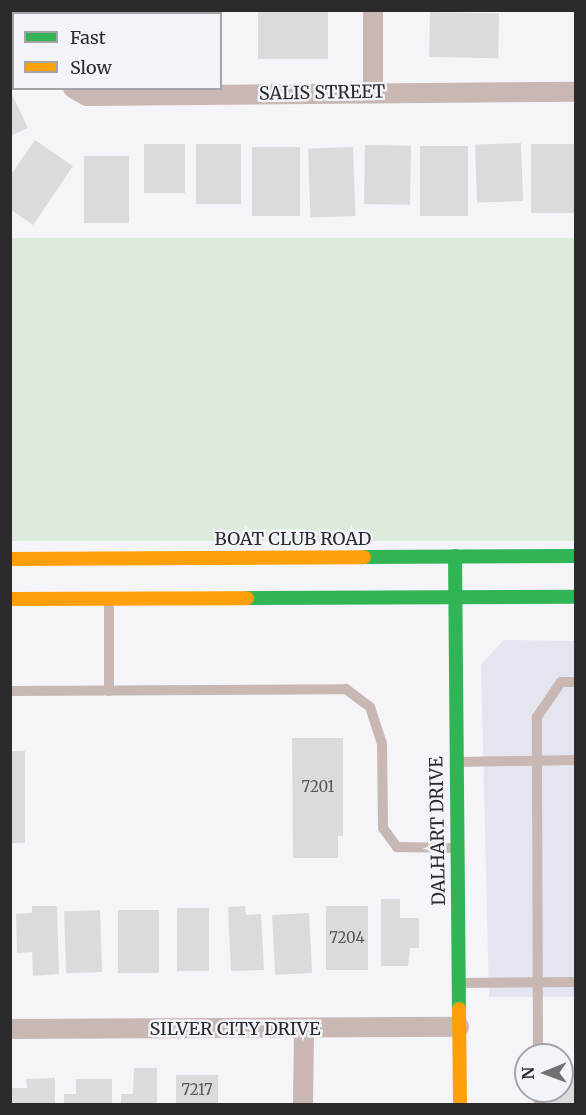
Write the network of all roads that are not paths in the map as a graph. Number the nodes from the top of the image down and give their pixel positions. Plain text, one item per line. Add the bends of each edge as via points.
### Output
1 (373, 10) edge
2 (76, 90) edge
3 (373, 92) junction
4 (576, 92) edge
5 (454, 556) junction
6 (576, 556) edge
7 (10, 559) edge
8 (576, 597) edge
9 (455, 598) junction
10 (10, 599) edge
11 (109, 599) junction
12 (576, 682) edge
13 (109, 690) junction
14 (10, 691) edge
15 (576, 760) edge
16 (455, 762) junction
17 (535, 762) junction
18 (456, 848) junction
19 (538, 982) junction
20 (576, 982) edge
21 (458, 983) junction
22 (459, 1027) junction
23 (10, 1029) edge
24 (304, 1029) junction
25 (538, 1043) edge
26 (303, 1104) edge
27 (460, 1104) edge

1 - 3 street
2 - 3 street, SALIS STREET via 87,96
3 - 4 street, SALIS STREET
5 - 6 main road, BOAT CLUB ROAD
5 - 7 main road, BOAT CLUB ROAD
5 - 9 main road, DALHART DRIVE
8 - 9 main road
9 - 11 main road
9 - 16 main road, DALHART DRIVE
10 - 11 main road
11 - 13 lane
12 - 17 lane via 561,682 537,717
13 - 14 lane
13 - 18 lane via 346,689 370,707 382,743 383,828 398,847
15 - 17 lane
16 - 17 lane
16 - 18 main road, DALHART DRIVE
17 - 19 lane
18 - 21 main road, DALHART DRIVE
19 - 20 lane
19 - 21 lane
19 - 25 lane
21 - 22 main road, DALHART DRIVE
22 - 24 street, SILVER CITY DRIVE
22 - 27 main road, DALHART DRIVE
23 - 24 street, SILVER CITY DRIVE
24 - 26 street

